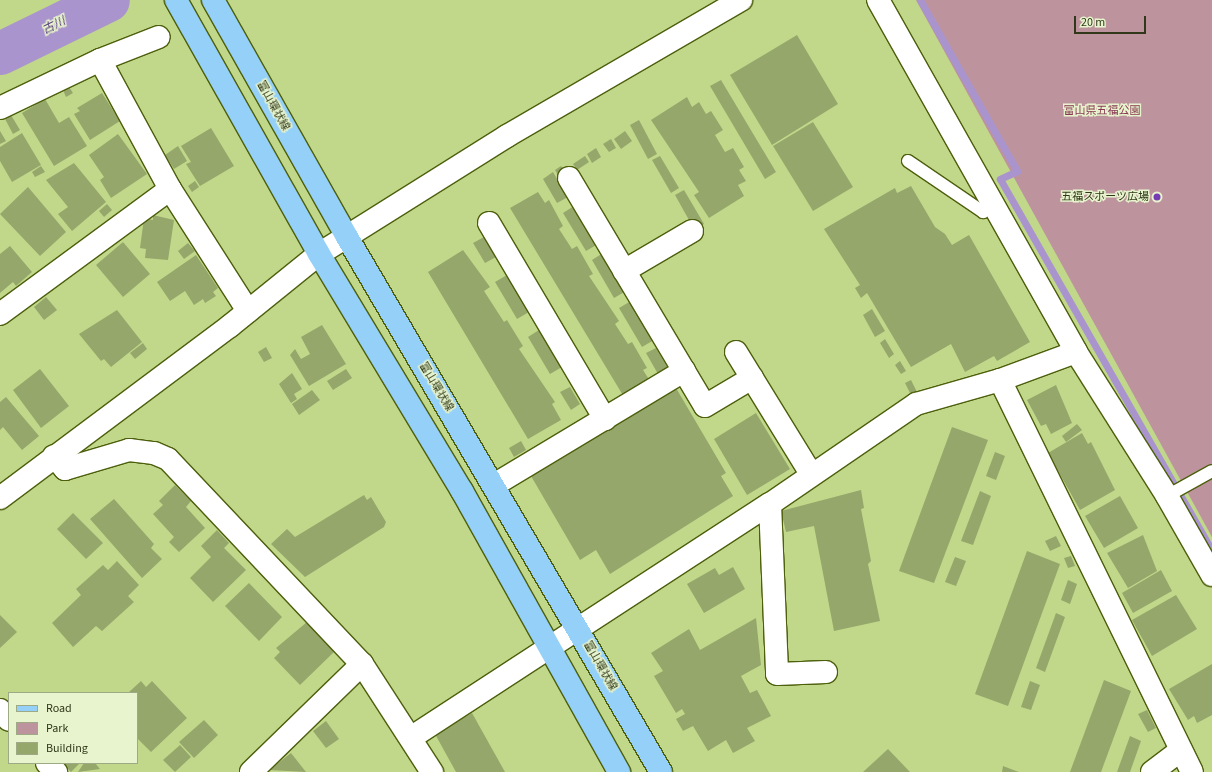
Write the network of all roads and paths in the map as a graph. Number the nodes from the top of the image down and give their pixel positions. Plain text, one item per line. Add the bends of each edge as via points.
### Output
1 (741, 0) edge
2 (878, 0) edge
3 (216, 5) edge
4 (181, 9) edge
5 (159, 37) dead end
6 (100, 60) junction
7 (0, 108) edge
8 (908, 161) dead end
9 (568, 178) dead end
10 (170, 189) junction
11 (993, 205) junction
12 (488, 223) dead end
13 (692, 232) dead end
14 (347, 237) junction
15 (319, 254) junction
16 (624, 271) junction
17 (248, 311) junction
18 (0, 314) edge
19 (736, 352) dead end
20 (1076, 352) junction
21 (684, 371) junction
22 (752, 378) junction
23 (1000, 380) junction
24 (605, 419) junction
25 (54, 456) junction
26 (1212, 471) edge
27 (811, 474) junction
28 (494, 485) junction
29 (1167, 496) junction
30 (0, 498) edge
31 (770, 504) junction
32 (1212, 575) edge
33 (578, 628) junction
34 (548, 649) junction
35 (362, 664) junction
36 (826, 672) dead end
37 (0, 710) edge
38 (8, 719) edge
39 (412, 737) junction
40 (1181, 750) junction
41 (48, 764) edge
42 (56, 772) edge
43 (251, 772) edge
44 (432, 772) edge
45 (619, 772) edge
46 (661, 772) edge
47 (1152, 772) edge
48 (1192, 772) edge

1 - 14 street via 507,136
2 - 11 street
3 - 14 main road, 富山環状線
4 - 15 main road
5 - 6 street
6 - 7 street
6 - 10 street
8 - 11 lane via 983,212
9 - 16 street
10 - 17 street
10 - 18 street
11 - 20 street
12 - 24 street
13 - 16 street
14 - 15 street
14 - 28 main road, 富山環状線
15 - 17 street
15 - 34 main road via 462,491
16 - 21 street
17 - 25 street
19 - 22 street
20 - 23 street
20 - 29 street
21 - 22 street via 705,406
21 - 24 street
22 - 27 street
23 - 27 street via 916,404
23 - 40 street
24 - 28 street
25 - 30 street
25 - 35 street via 66,469 129,450 154,452 168,459
26 - 29 lane
27 - 31 street
28 - 33 main road, 富山環状線
29 - 32 street
31 - 33 street
31 - 36 street via 777,674
33 - 34 street
33 - 46 main road, 富山環状線
34 - 39 street
34 - 45 main road
35 - 39 street
35 - 43 street
37 - 38 street
39 - 44 street
40 - 47 street
40 - 48 street
41 - 42 street

